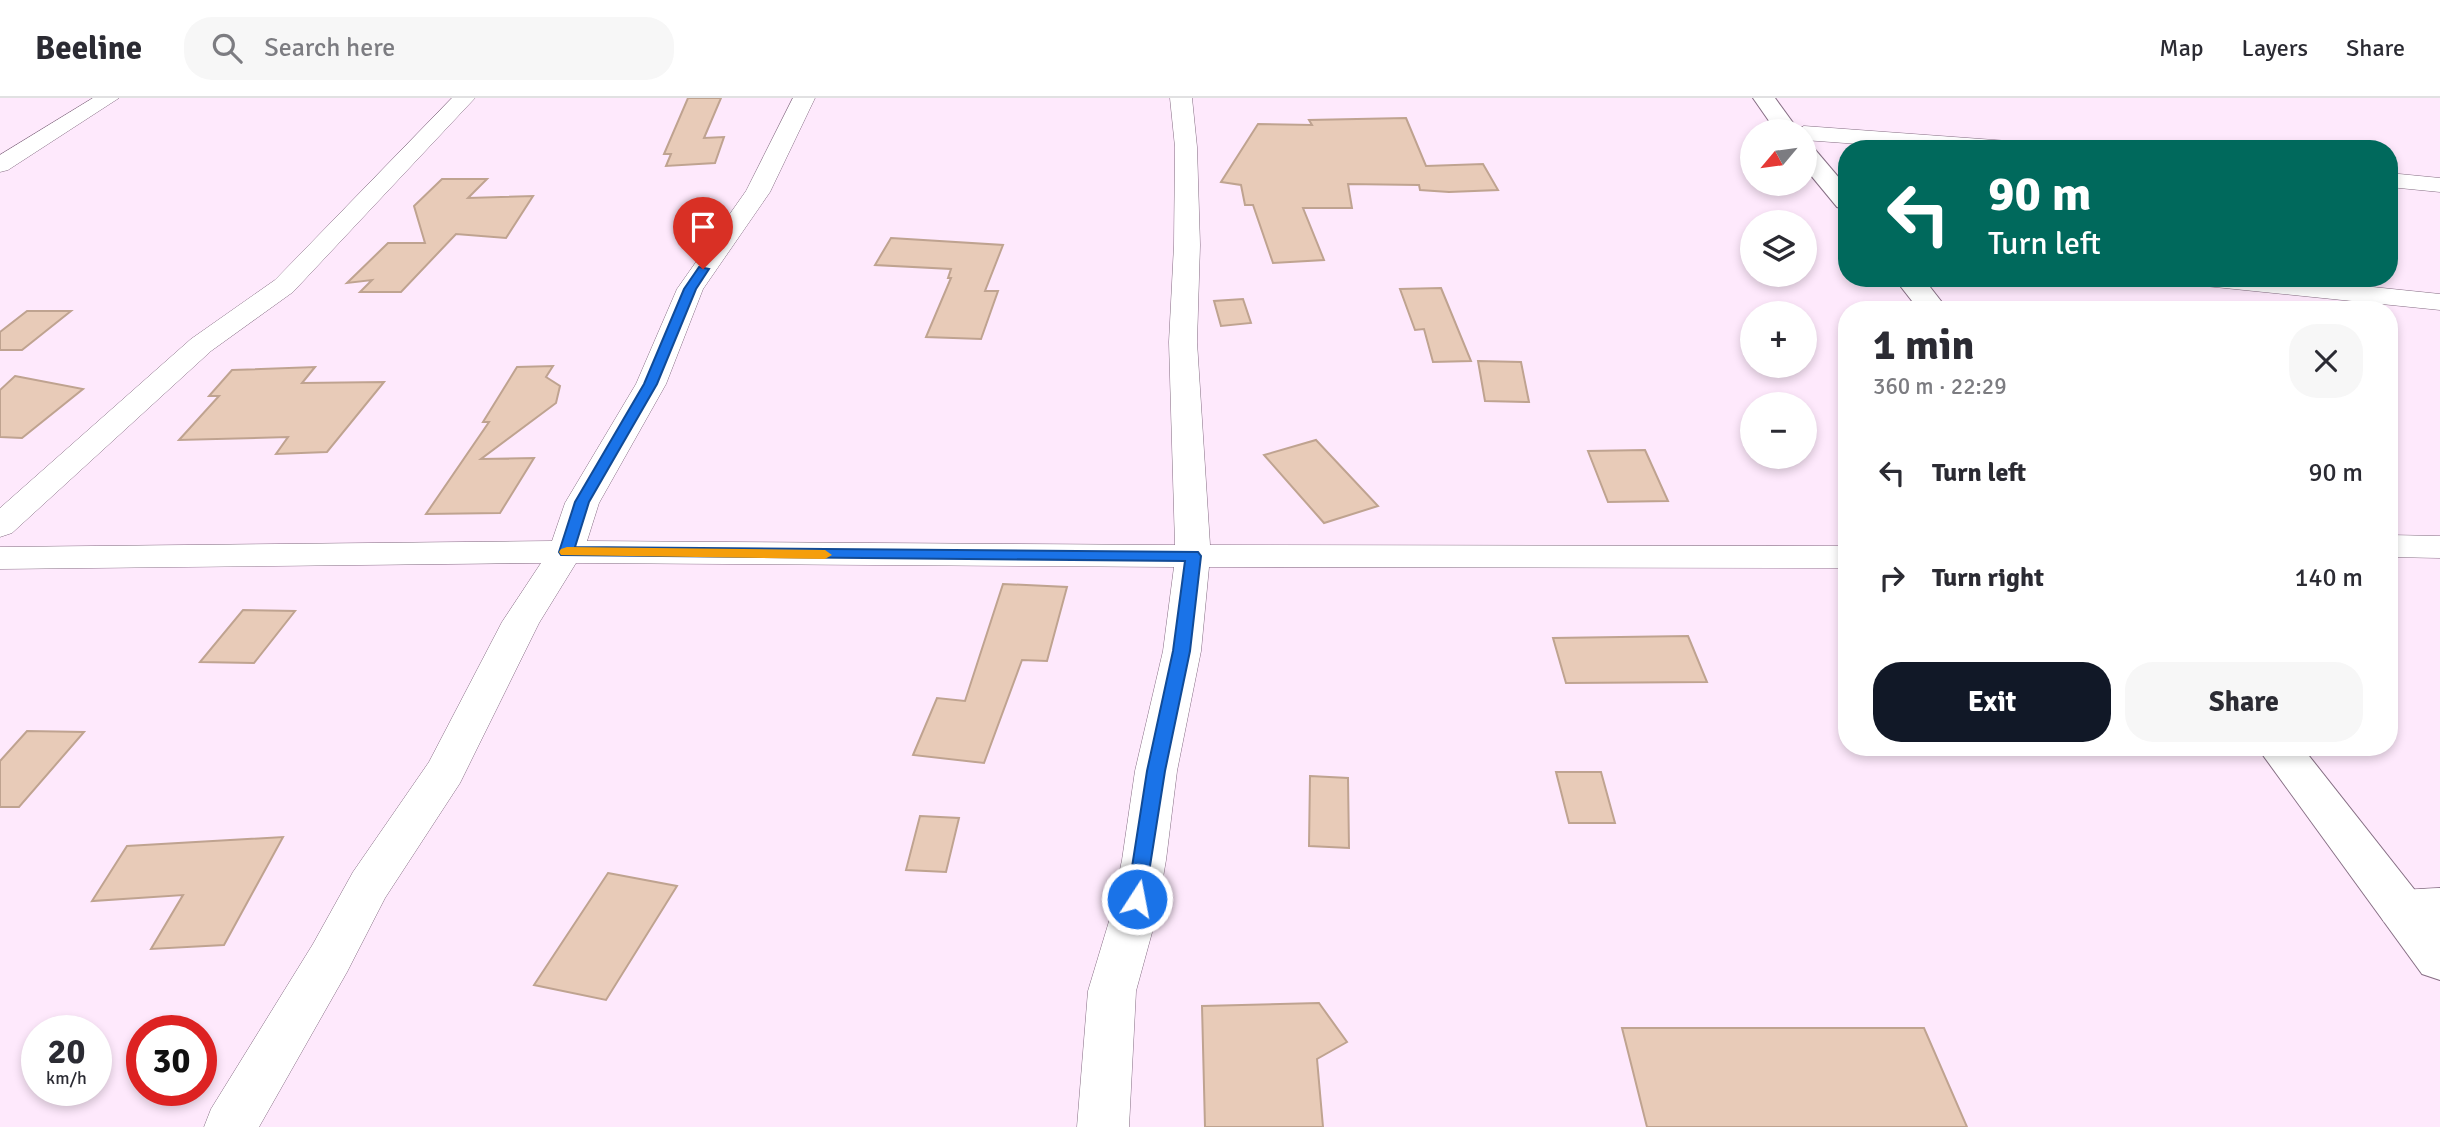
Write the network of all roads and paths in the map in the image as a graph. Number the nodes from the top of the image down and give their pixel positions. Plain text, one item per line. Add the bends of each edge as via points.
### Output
1 (108, 98) edge
2 (464, 98) edge
3 (804, 98) edge
4 (1181, 98) edge
5 (1764, 98) edge
6 (1779, 119) edge
7 (1817, 134) edge
8 (1899, 140) edge
9 (0, 164) edge
10 (1817, 167) edge
11 (2398, 181) edge
12 (2440, 185) edge
13 (1838, 192) edge
14 (1915, 287) edge
15 (2293, 287) edge
16 (1927, 301) edge
17 (2440, 302) edge
18 (0, 526) edge
19 (2398, 546) edge
20 (2440, 547) edge
21 (566, 552) junction
22 (1193, 556) junction
23 (1838, 557) edge
24 (0, 558) edge
25 (2285, 756) edge
26 (2420, 908) edge
27 (2440, 958) edge
28 (230, 1127) edge
29 (1103, 1127) edge

1 - 9 street
2 - 18 street via 290,280 201,345
3 - 21 street via 758,192 690,289 651,384 582,502
4 - 22 street via 1187,245 1183,342
5 - 6 main road
7 - 8 street
10 - 13 main road
11 - 12 street
14 - 16 main road
15 - 17 street
19 - 20 street
21 - 22 street
21 - 24 street
21 - 28 street via 521,622 444,772 369,885
22 - 23 street
22 - 29 street via 1182,651 1156,771 1144,860 1112,991
25 - 26 main road
26 - 27 main road

